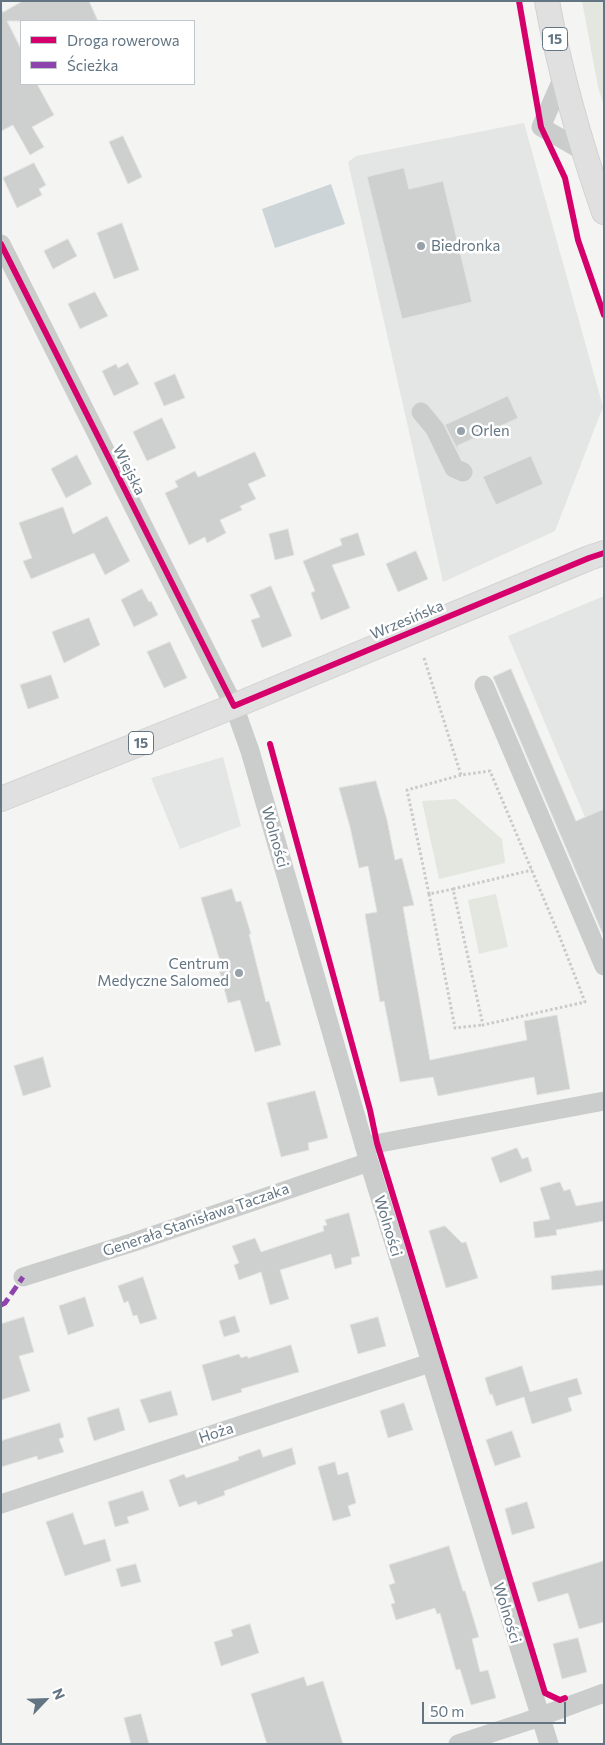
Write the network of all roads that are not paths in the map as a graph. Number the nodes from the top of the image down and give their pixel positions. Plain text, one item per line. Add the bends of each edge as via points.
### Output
1 (547, 1) edge
2 (563, 77) junction
3 (583, 151) junction
4 (604, 212) edge
5 (1, 244) edge
6 (421, 412) dead end
7 (464, 472) dead end
8 (599, 552) edge
9 (484, 685) dead end
10 (234, 706) junction
11 (1, 800) edge
12 (604, 966) edge
13 (604, 1101) edge
14 (366, 1154) junction
15 (23, 1277) dead end
16 (430, 1362) junction
17 (1, 1504) edge
18 (604, 1693) edge
19 (540, 1717) junction
20 (458, 1744) edge
21 (549, 1744) edge

1 - 2 main road, 15
2 - 3 main road, 15
2 - 3 street via 541,127
3 - 4 main road, 15
5 - 10 street, Wiejska
6 - 7 street via 435,430 454,468
8 - 10 main road, Wrzesińska / 15
9 - 12 street
10 - 11 main road, Wrzesińska / 15
10 - 14 street, Wolności via 250,751
13 - 14 street, Generała Stanisława Taczaka
14 - 15 street, Generała Stanisława Taczaka via 134,1242
14 - 16 street, Wolności
16 - 17 street, Hoża
16 - 19 street, Wolności
18 - 19 street
19 - 20 street
19 - 21 street, Wolności

